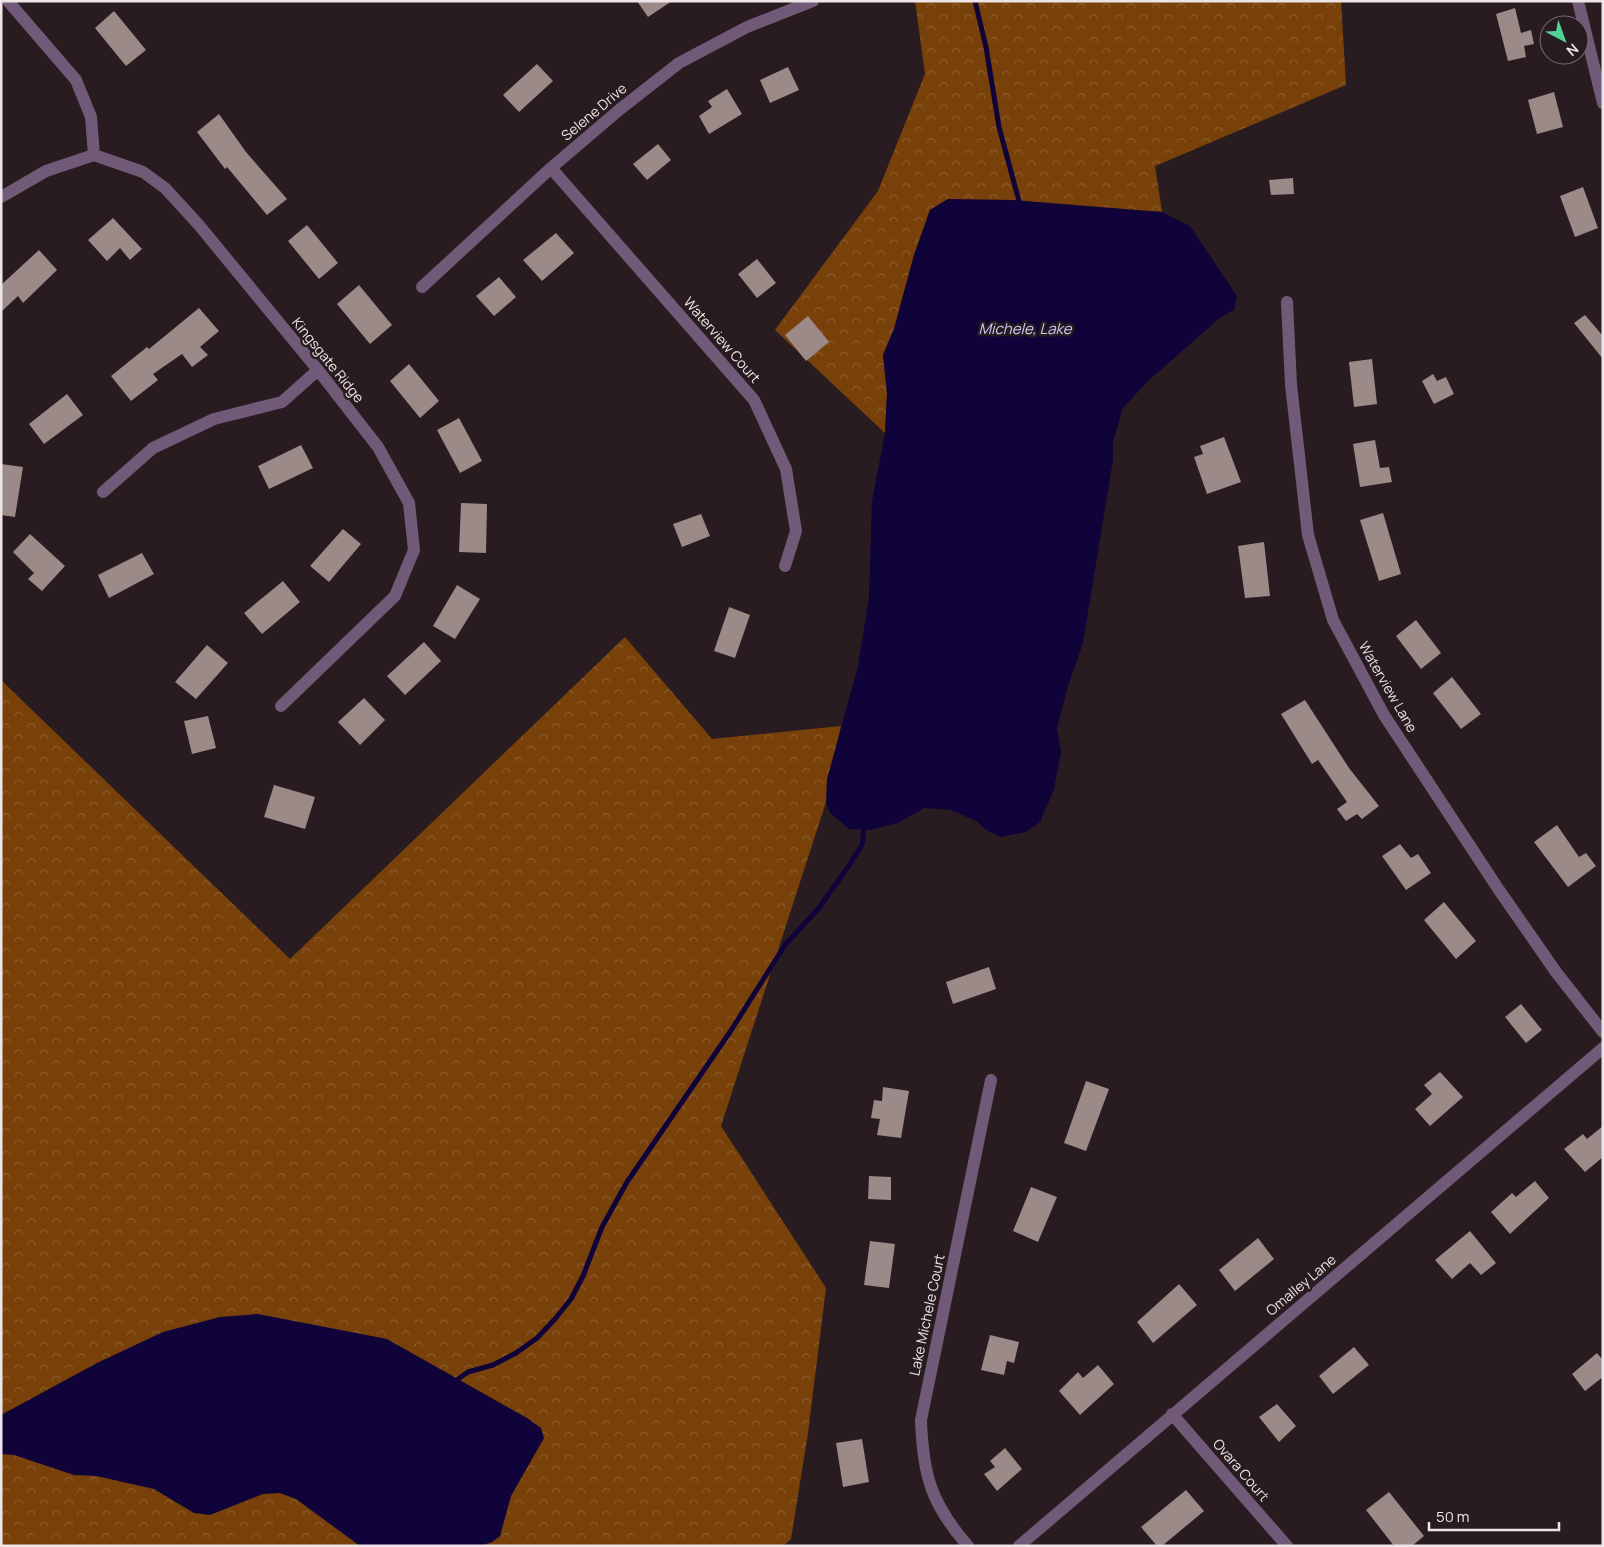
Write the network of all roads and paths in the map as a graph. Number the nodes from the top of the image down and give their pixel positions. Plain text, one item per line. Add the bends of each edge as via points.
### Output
1 (8, 1) edge
2 (813, 1) edge
3 (1578, 1) edge
4 (1603, 103) edge
5 (94, 155) junction
6 (551, 168) junction
7 (1, 197) edge
8 (422, 287) dead end
9 (1287, 302) dead end
10 (318, 370) junction
11 (103, 492) dead end
12 (785, 566) dead end
13 (281, 706) dead end
14 (1603, 1032) edge
15 (1603, 1048) edge
16 (991, 1080) dead end
17 (1172, 1414) junction
18 (968, 1546) edge
19 (1019, 1546) edge
20 (1287, 1546) edge

1 - 5 street via 76,80 91,117
2 - 6 street, Selene Drive via 748,27 680,62
3 - 4 street
5 - 7 street via 46,171
5 - 10 street, Kingsgate Ridge via 143,172 165,188
6 - 8 street, Selene Drive
6 - 12 street, Waterview Court via 754,400 786,469 796,531
9 - 14 street, Waterview Lane via 1291,385 1308,535 1334,620 1384,715 1488,874 1556,972
10 - 11 street via 282,402 214,419 153,448
10 - 13 street, Kingsgate Ridge via 378,447 409,503 414,550 395,596
15 - 17 street, Omalley Lane
16 - 18 street, Lake Michele Court via 921,1420 922,1456 928,1481 951,1527
17 - 19 street, Omalley Lane
17 - 20 street, Ovara Court

